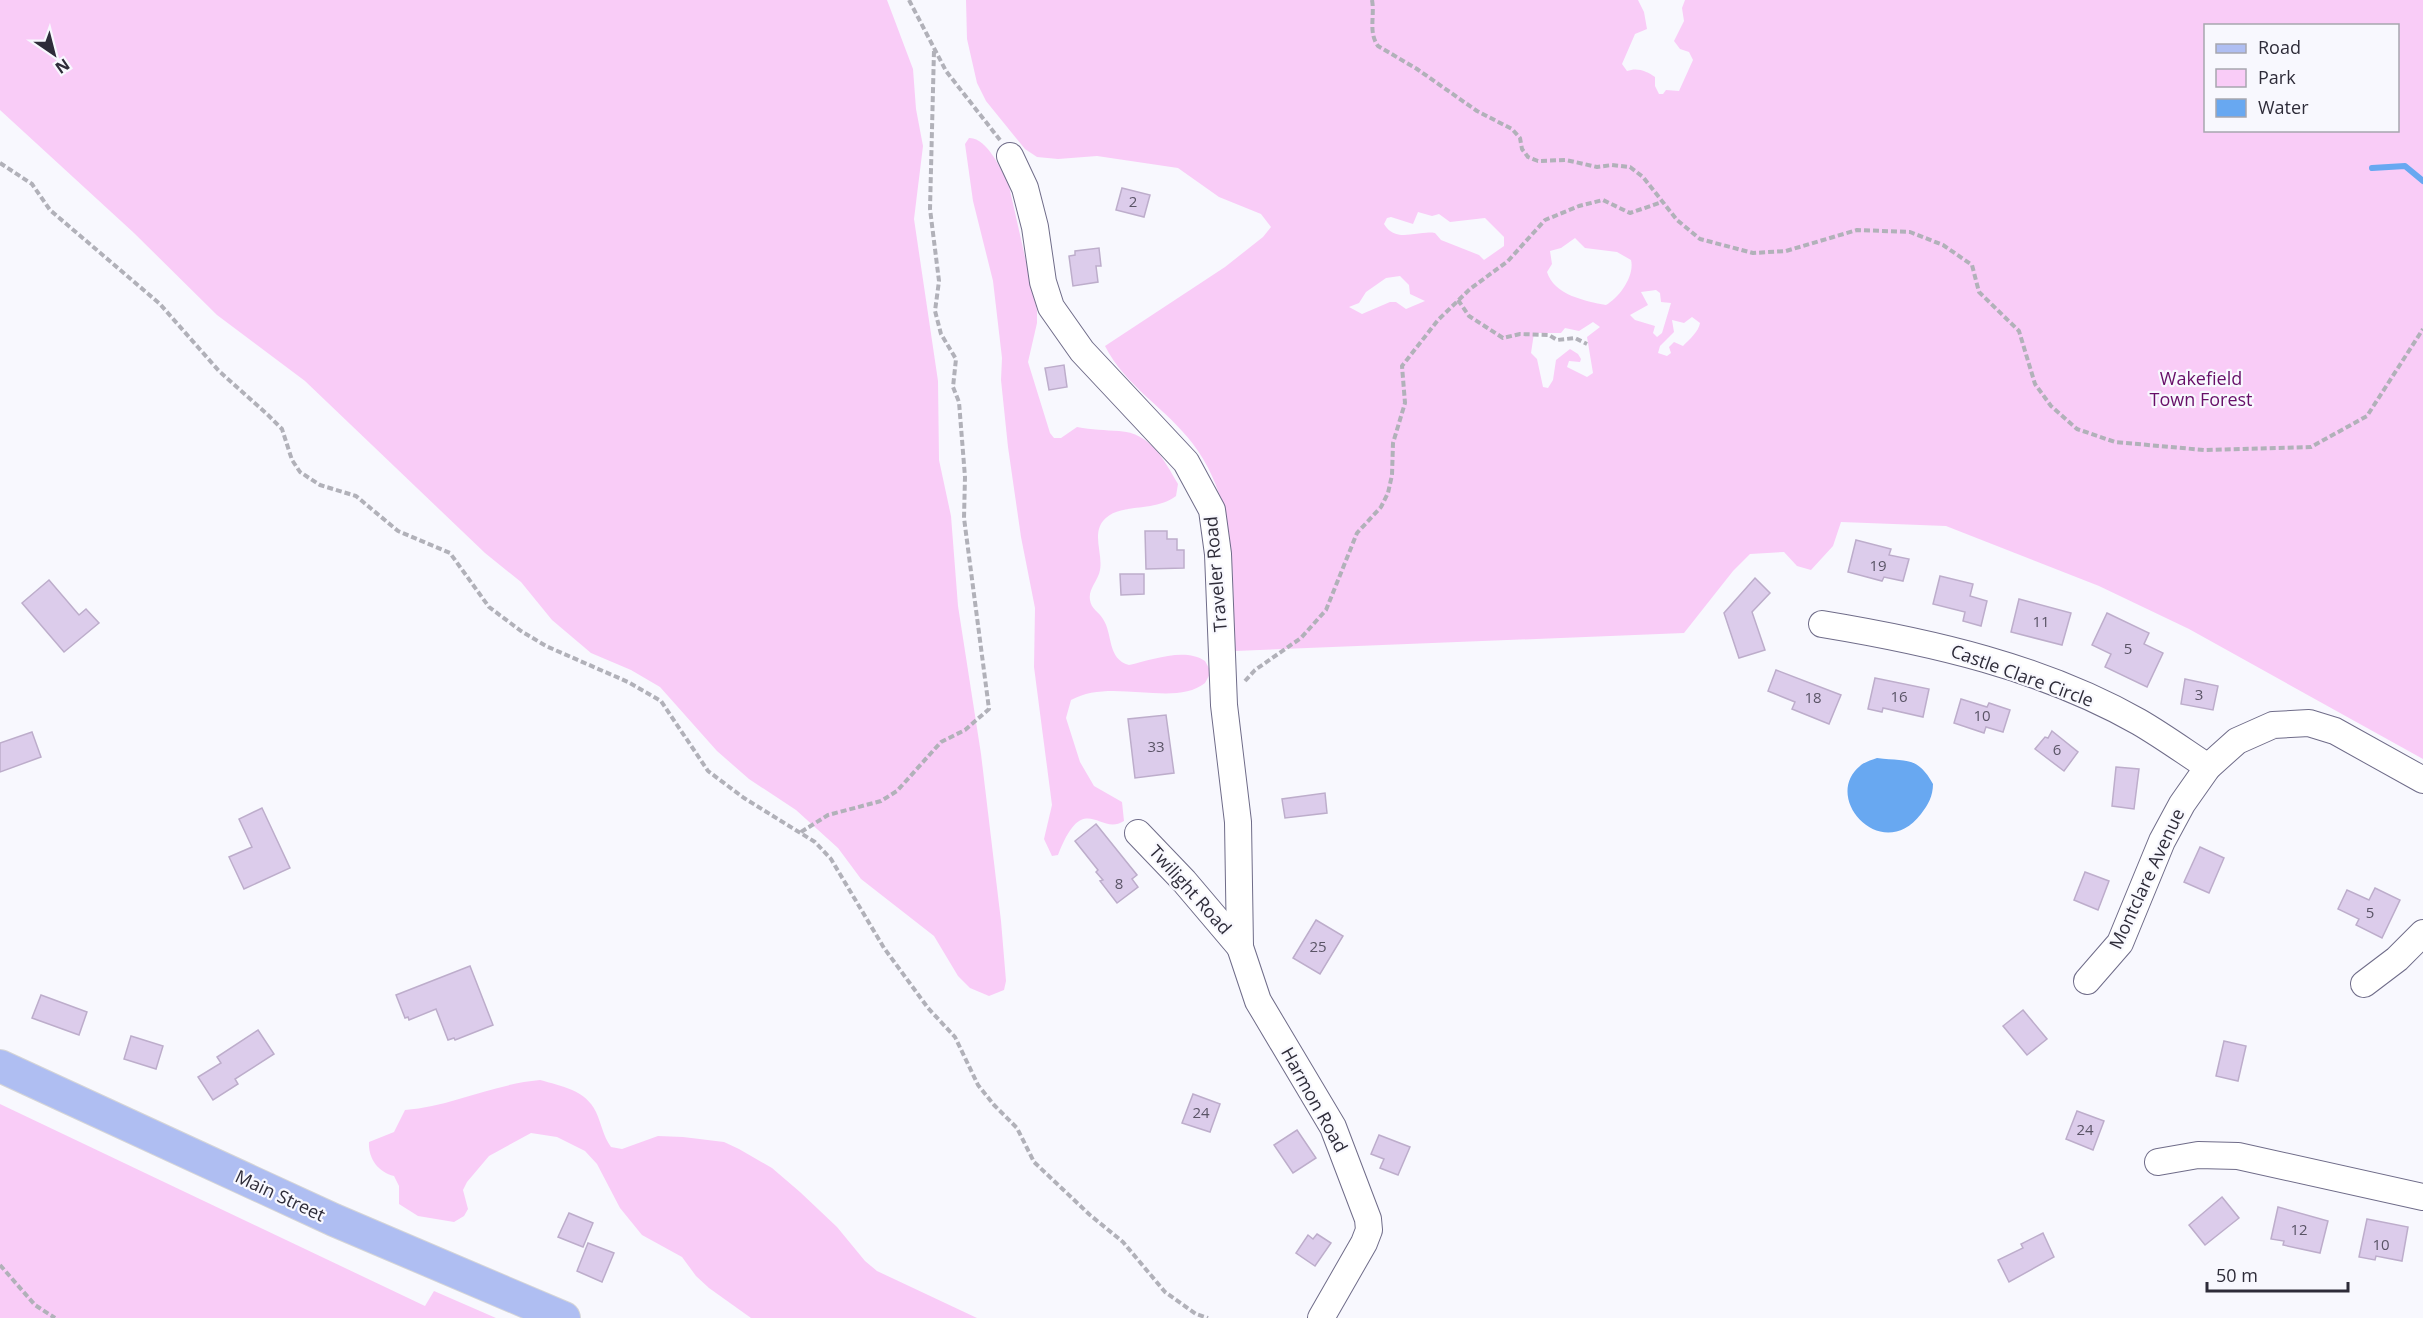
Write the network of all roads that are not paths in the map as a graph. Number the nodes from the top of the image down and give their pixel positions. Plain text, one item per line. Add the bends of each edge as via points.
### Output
1 (1010, 156) road end
2 (1822, 624) dead end
3 (2208, 767) junction
4 (2423, 780) edge
5 (1138, 834) dead end
6 (2423, 933) edge
7 (1240, 947) junction
8 (2087, 981) dead end
9 (2364, 984) dead end
10 (0, 1066) edge
11 (2158, 1162) dead end
12 (2423, 1197) edge
13 (564, 1318) edge
14 (1321, 1318) edge

1 - 7 street, Traveler Road via 1025,188 1051,307 1082,351 1179,453 1212,510 1218,554 1224,705 1238,822
2 - 3 street, Castle Clare Circle via 1914,640 2053,683 2139,722
3 - 4 street, Montclare Avenue via 2226,748 2248,734 2298,722 2335,731
3 - 8 street, Montclare Avenue via 2162,841 2120,943
5 - 7 street, Twilight Road
6 - 9 street
7 - 14 street, Harmon Road via 1258,1001 1333,1127 1367,1215 1369,1230 1364,1243
10 - 13 main road, Main Street via 334,1220
11 - 12 street via 2198,1155 2238,1156

